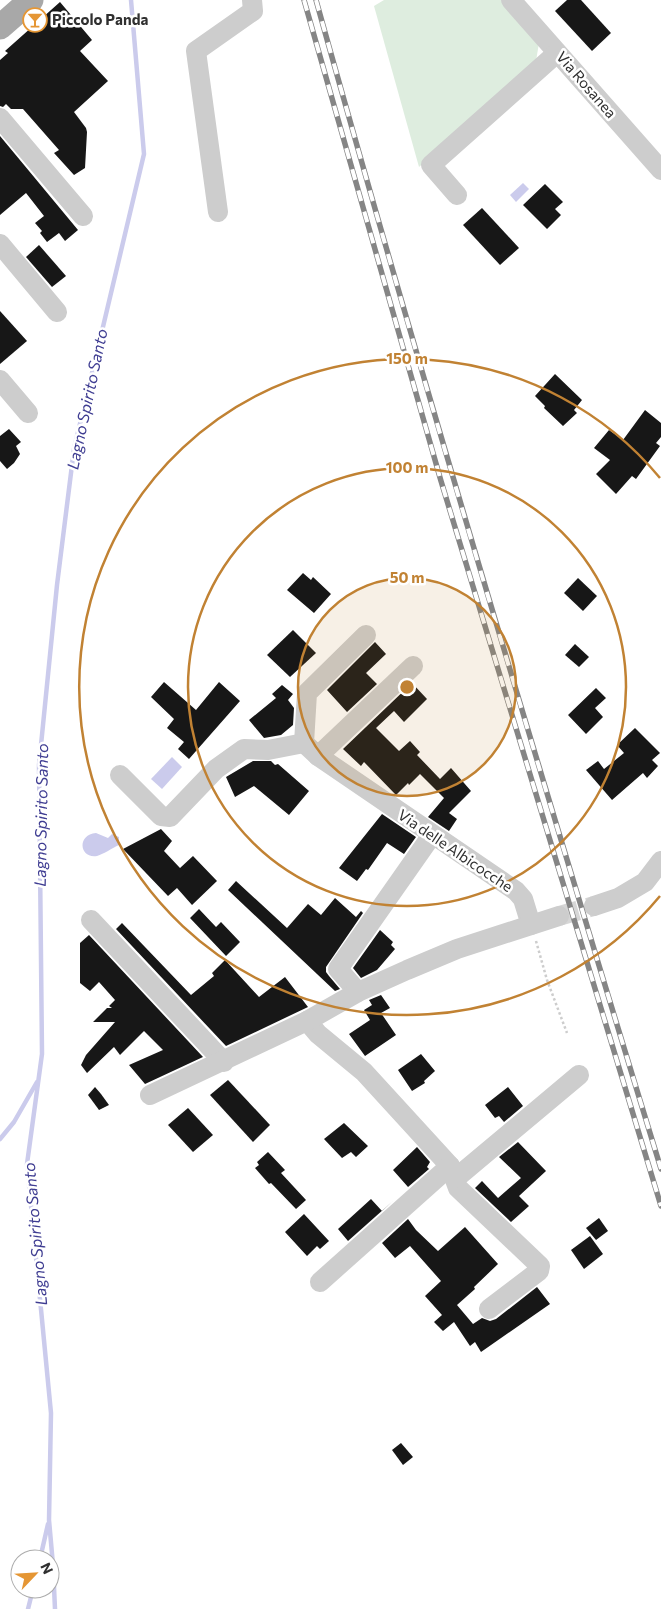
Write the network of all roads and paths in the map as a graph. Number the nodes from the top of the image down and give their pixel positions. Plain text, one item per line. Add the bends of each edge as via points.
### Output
1 (31, 0) edge
2 (252, 0) edge
3 (511, 0) edge
4 (0, 27) edge
5 (557, 52) junction
6 (0, 118) edge
7 (661, 170) edge
8 (457, 195) dead end
9 (218, 212) dead end
10 (83, 216) dead end
11 (0, 244) edge
12 (57, 312) dead end
13 (0, 380) edge
14 (28, 413) dead end
15 (366, 635) dead end
16 (413, 666) dead end
17 (310, 749) junction
18 (120, 775) dead end
19 (432, 835) junction
20 (661, 861) edge
21 (594, 906) tunnel mouth
22 (559, 916) tunnel mouth
23 (91, 920) dead end
24 (531, 925) junction
25 (358, 992) junction
26 (306, 1022) junction
27 (567, 1033) dead end
28 (224, 1062) junction
29 (579, 1075) dead end
30 (150, 1096) dead end
31 (453, 1172) junction
32 (320, 1282) dead end
33 (489, 1309) dead end

1 - 4 main road
2 - 9 street via 253,11 196,50
3 - 5 street, Via Rosanea
5 - 7 street, Via Rosanea
5 - 8 street via 431,164
6 - 10 street
11 - 12 street
13 - 14 street
15 - 17 street via 307,693
16 - 17 street
17 - 18 street via 244,749 216,769 170,816 161,816
17 - 19 street, Via delle Albicocche
19 - 24 street, Via delle Albicocche via 516,892 523,899
19 - 25 street via 338,969
20 - 21 street via 646,882 618,898
22 - 24 street
23 - 28 street
24 - 25 street via 457,949
24 - 27 path
25 - 26 street
26 - 28 street
26 - 31 street via 364,1072
28 - 30 street
29 - 31 street
31 - 32 street
31 - 33 street via 458,1188 540,1266 539,1271

